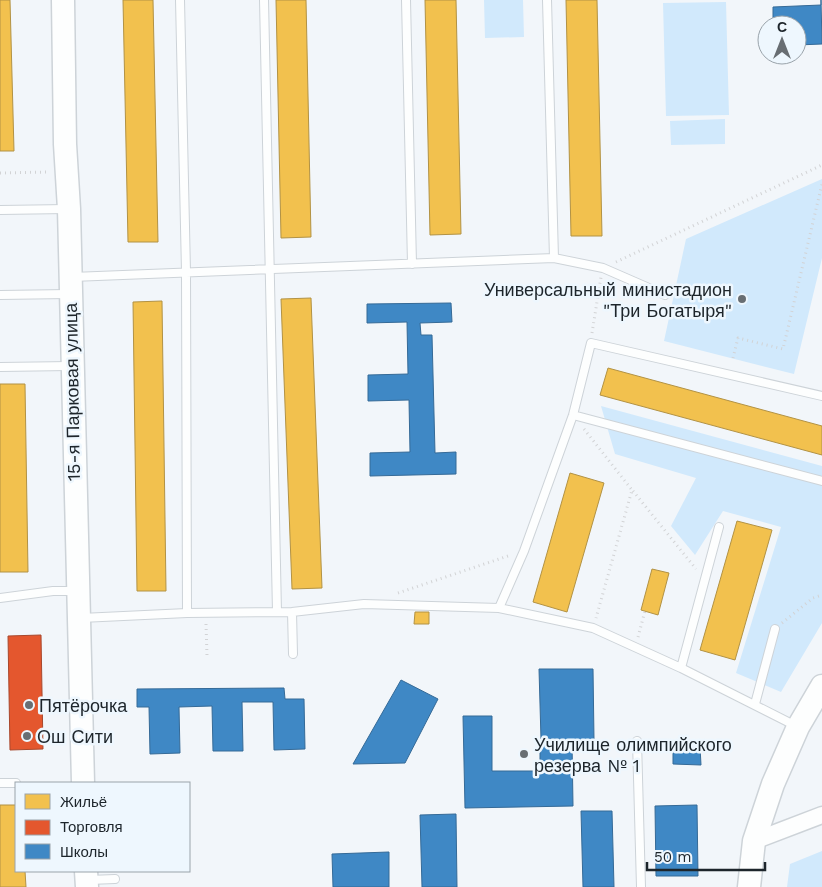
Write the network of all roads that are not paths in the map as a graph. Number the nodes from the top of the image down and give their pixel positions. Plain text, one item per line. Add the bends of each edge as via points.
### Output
1 (63, 0) edge
2 (180, 0) edge
3 (264, 0) edge
4 (406, 0) edge
5 (547, 0) edge
6 (69, 209) junction
7 (0, 210) edge
8 (554, 258) junction
9 (412, 264) junction
10 (270, 269) junction
11 (186, 272) junction
12 (70, 286) junction
13 (0, 295) edge
14 (665, 295) dead end
15 (72, 366) junction
16 (0, 367) edge
17 (822, 396) edge
18 (572, 415) junction
19 (822, 482) edge
20 (719, 527) dead end
21 (78, 591) junction
22 (0, 598) edge
23 (500, 608) junction
24 (277, 612) junction
25 (292, 612) junction
26 (187, 613) junction
27 (79, 618) junction
28 (775, 629) road end
29 (293, 654) dead end
30 (681, 668) junction
31 (822, 686) edge
32 (755, 704) junction
33 (798, 727) junction
34 (636, 741) dead end
35 (81, 782) edge
36 (0, 783) edge
37 (15, 783) edge
38 (822, 815) edge
39 (754, 841) junction
40 (87, 879) edge
41 (115, 880) dead end
42 (641, 887) edge
43 (749, 887) edge

1 - 6 street, 15-я Парковая улица
2 - 11 lane
3 - 10 lane
4 - 9 lane
5 - 8 lane
6 - 7 lane
6 - 12 street, 15-я Парковая улица
8 - 9 lane
8 - 14 lane via 603,268
9 - 10 lane
10 - 11 lane
10 - 24 lane
11 - 12 lane
11 - 26 lane
12 - 13 lane
12 - 15 street, 15-я Парковая улица
15 - 16 lane
15 - 21 street, 15-я Парковая улица
17 - 18 lane via 590,343
18 - 19 lane
18 - 23 lane via 524,551
20 - 30 lane
21 - 22 lane
21 - 27 street, 15-я Парковая улица
23 - 25 lane via 364,604
23 - 30 lane via 593,628
24 - 25 lane
24 - 26 lane
25 - 29 lane
26 - 27 lane
27 - 35 street, 15-я Парковая улица
28 - 32 lane
30 - 32 lane
31 - 33 street
32 - 33 lane
33 - 39 street via 773,784
34 - 42 lane
36 - 37 lane
38 - 39 street
39 - 43 street
40 - 41 lane

